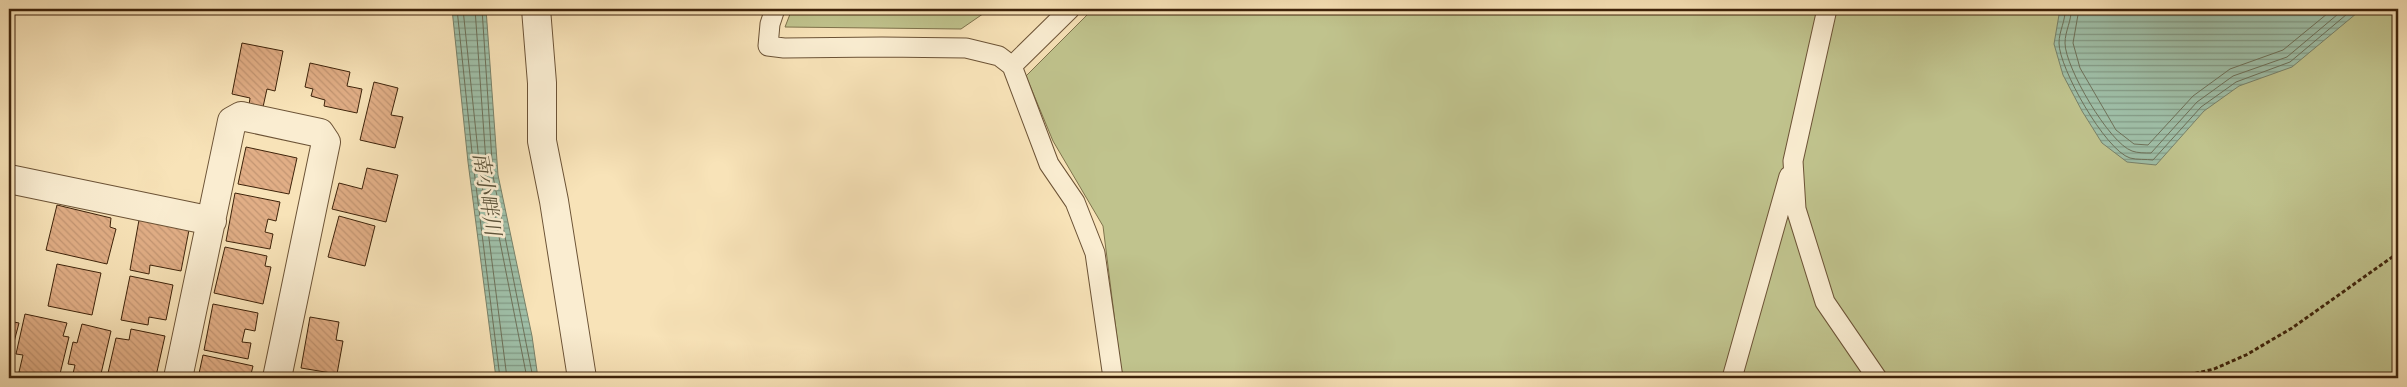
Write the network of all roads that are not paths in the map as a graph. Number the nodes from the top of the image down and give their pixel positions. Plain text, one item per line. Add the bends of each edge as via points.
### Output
1 (536, 9) edge
2 (775, 9) edge
3 (1070, 9) edge
4 (1827, 9) edge
5 (1012, 66) junction
6 (1793, 161) junction
7 (9, 179) edge
8 (212, 221) junction
9 (178, 378) edge
10 (277, 378) edge
11 (582, 378) edge
12 (1113, 378) edge
13 (1732, 378) edge
14 (1877, 378) edge

1 - 11 street via 542,83 542,141
2 - 5 lane via 768,46 966,48 999,56
3 - 5 lane
4 - 6 lane
5 - 12 lane via 1049,164 1075,202 1095,253
6 - 13 lane
6 - 14 lane via 1796,209 1825,302
7 - 8 street
8 - 9 street
8 - 10 street via 232,120 241,116 320,133 326,142

